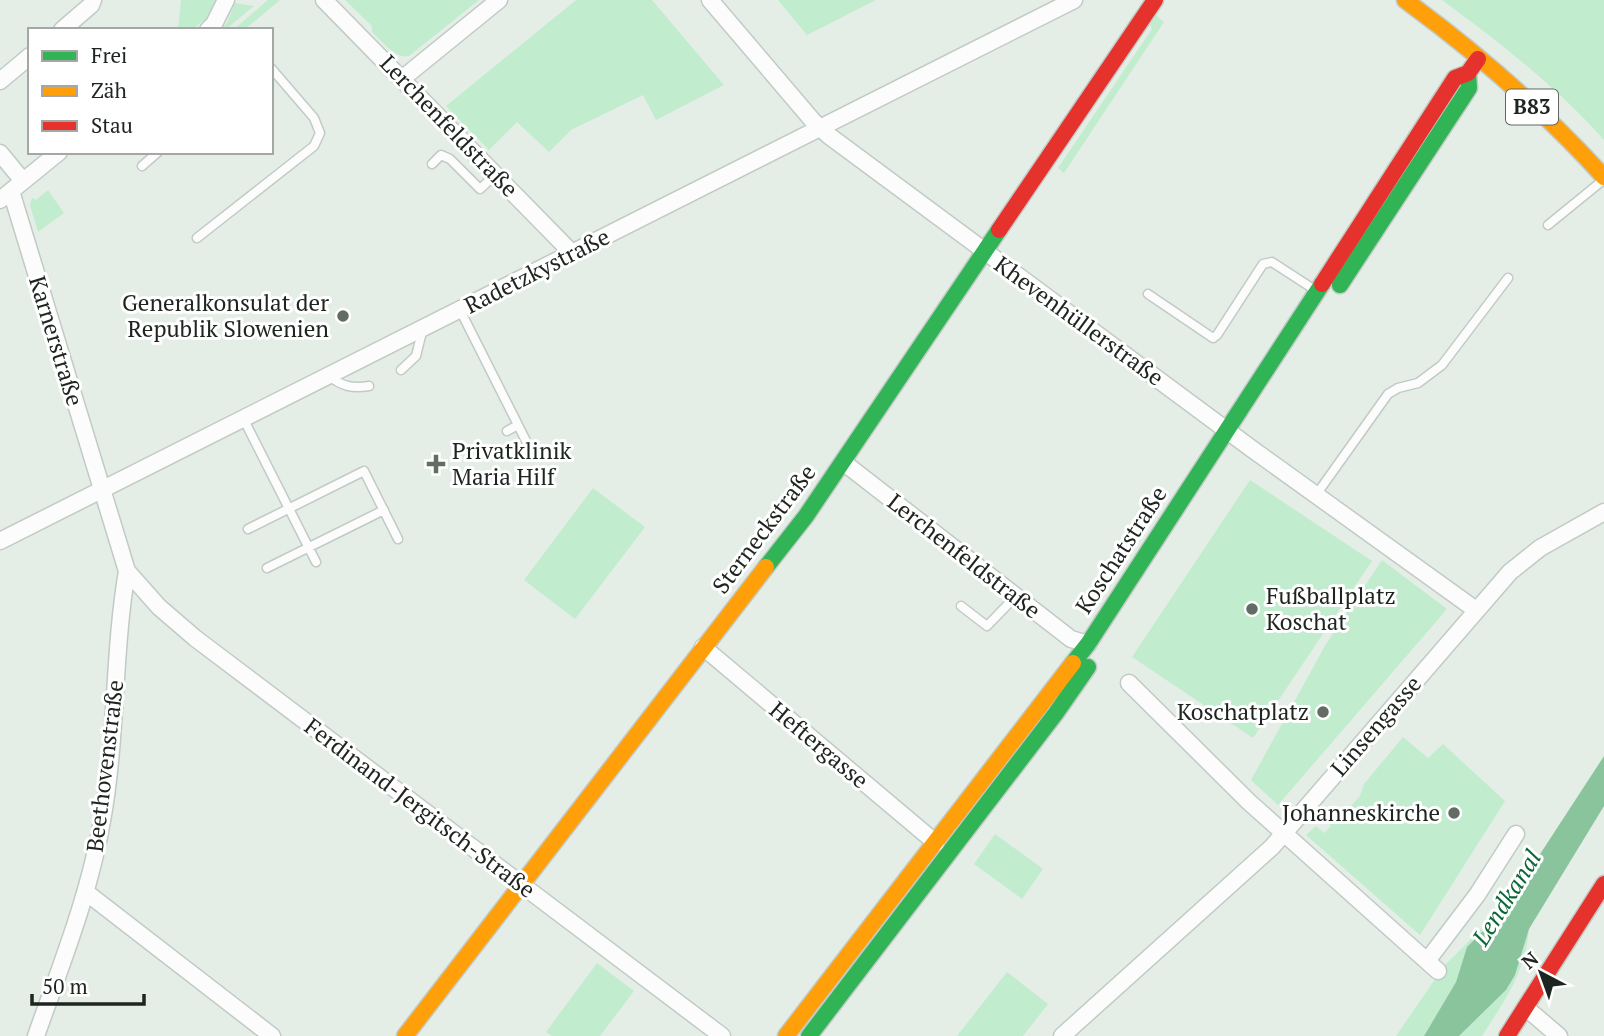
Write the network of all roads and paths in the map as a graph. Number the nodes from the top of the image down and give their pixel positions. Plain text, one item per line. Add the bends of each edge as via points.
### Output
1 (93, 0) edge
2 (226, 0) edge
3 (324, 0) edge
4 (499, 0) edge
5 (710, 0) edge
6 (1074, 0) edge
7 (1142, 0) edge
8 (1156, 0) edge
9 (1405, 0) edge
10 (64, 28) edge
11 (210, 28) edge
12 (1135, 32) junction
13 (28, 58) edge
14 (1473, 66) junction
15 (273, 70) edge
16 (403, 78) junction
17 (0, 81) edge
18 (821, 128) junction
19 (0, 153) edge
20 (57, 154) edge
21 (156, 154) edge
22 (432, 164) dead end
23 (142, 166) dead end
24 (495, 175) junction
25 (1604, 178) edge
26 (11, 191) edge
27 (1548, 225) dead end
28 (197, 238) dead end
29 (985, 252) junction
30 (572, 253) junction
31 (1508, 278) dead end
32 (1317, 291) junction
33 (1148, 294) dead end
34 (460, 310) junction
35 (423, 328) junction
36 (401, 370) dead end
37 (329, 376) junction
38 (369, 386) dead end
39 (243, 418) junction
40 (518, 425) junction
41 (507, 431) dead end
42 (1233, 435) junction
43 (526, 441) dead end
44 (843, 462) junction
45 (101, 491) junction
46 (1316, 495) junction
47 (289, 509) junction
48 (384, 510) junction
49 (1604, 512) edge
50 (248, 530) dead end
51 (398, 540) dead end
52 (0, 541) edge
53 (309, 548) junction
54 (316, 562) dead end
55 (268, 568) dead end
56 (127, 570) junction
57 (1016, 596) junction
58 (961, 606) dead end
59 (1476, 610) junction
60 (1088, 643) junction
61 (703, 647) junction
62 (1129, 683) dead end
63 (1010, 745) junction
64 (1024, 755) junction
65 (1283, 833) junction
66 (1516, 834) dead end
67 (936, 843) junction
68 (1604, 884) edge
69 (522, 885) junction
70 (87, 893) junction
71 (1526, 1008) junction
72 (36, 1036) edge
73 (272, 1036) edge
74 (405, 1036) edge
75 (722, 1036) edge
76 (786, 1036) edge
77 (809, 1036) edge
78 (1062, 1036) edge
79 (1507, 1036) edge
80 (1559, 1036) edge

1 - 10 street
2 - 11 street
3 - 16 street, Lerchenfeldstraße
4 - 16 street
5 - 18 street, Khevenhüllerstraße
6 - 18 street, Radetzkystraße
7 - 12 main road, Sterneckstraße
8 - 12 main road, Sterneckstraße
9 - 14 main road, B83 via 1425,14
12 - 29 main road, Sterneckstraße
13 - 17 street
14 - 25 main road, B83 via 1569,140
14 - 32 main road, Koschatstraße via 1455,78
14 - 42 main road, Koschatstraße via 1469,88
15 - 28 lane via 314,118 320,133 314,146
16 - 24 street, Lerchenfeldstraße
18 - 29 street, Khevenhüllerstraße
18 - 30 street, Radetzkystraße
19 - 26 street
20 - 26 street
21 - 23 lane
22 - 24 lane via 441,155 450,159 480,190
24 - 30 street, Lerchenfeldstraße
25 - 27 lane
26 - 45 street, Karnerstraße
29 - 42 street, Khevenhüllerstraße
29 - 44 main road, Sterneckstraße
30 - 34 street, Radetzkystraße
31 - 46 lane via 1442,365 1418,383 1388,394
32 - 33 lane via 1267,261 1213,338
32 - 42 main road, Koschatstraße
34 - 35 street, Radetzkystraße
34 - 40 lane
35 - 36 lane via 416,356
35 - 37 street, Radetzkystraße
37 - 38 lane via 341,386
37 - 39 street, Radetzkystraße
39 - 45 street, Radetzkystraße
39 - 47 lane
40 - 41 lane
40 - 43 lane
42 - 46 street, Khevenhüllerstraße
42 - 60 main road, Koschatstraße
42 - 64 main road, Koschatstraße via 1100,651
44 - 57 street, Lerchenfeldstraße
44 - 61 main road, Sterneckstraße
45 - 52 street, Radetzkystraße
45 - 56 street, Beethovenstraße
46 - 59 street, Khevenhüllerstraße
47 - 48 lane via 364,471
47 - 50 lane
47 - 53 lane
48 - 51 lane
48 - 53 lane
49 - 59 street, Linsengasse via 1540,548 1510,572
53 - 54 lane
53 - 55 lane
56 - 69 street, Ferdinand-Jergitsch-Straße via 159,607 195,638
56 - 70 street, Beethovenstraße via 108,784
57 - 58 lane via 987,626
57 - 60 street, Lerchenfeldstraße via 1071,639
59 - 65 street, Linsengasse
60 - 63 main road, Koschatstraße
61 - 67 street, Heftergasse
61 - 69 main road, Sterneckstraße
62 - 65 street
63 - 64 main road
63 - 67 main road, Koschatstraße
64 - 77 main road, Koschatstraße
65 - 66 street via 1432,966
65 - 78 street, Linsengasse
67 - 76 main road, Koschatstraße
68 - 71 main road
69 - 74 main road, Sterneckstraße
69 - 75 street, Ferdinand-Jergitsch-Straße
70 - 72 street, Beethovenstraße
70 - 73 street
71 - 79 main road
71 - 80 street

